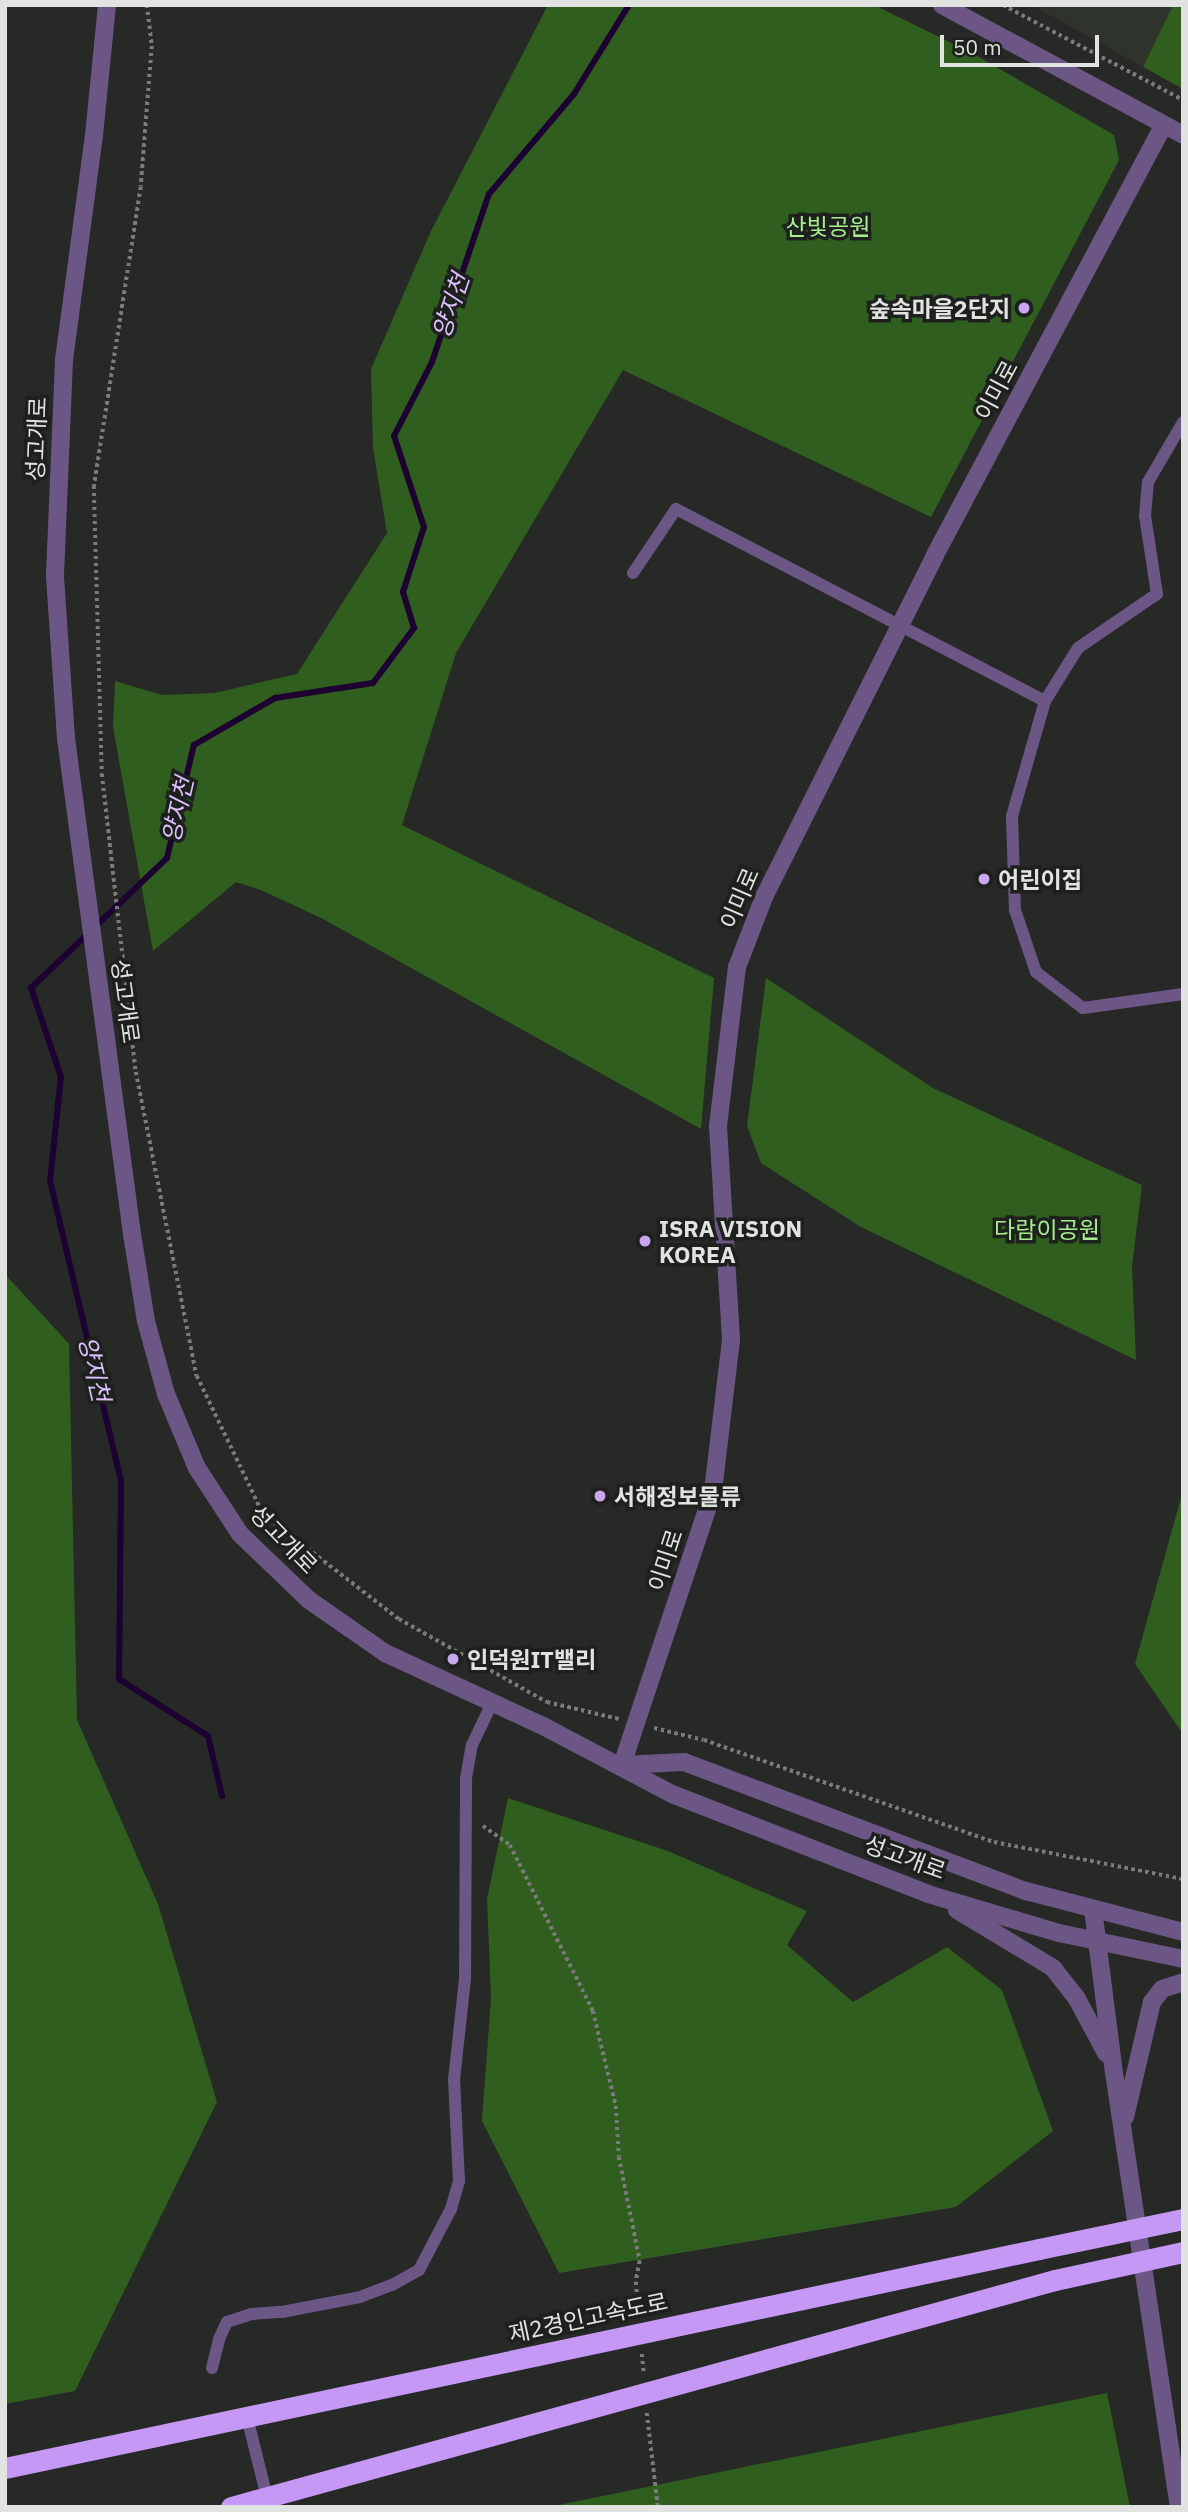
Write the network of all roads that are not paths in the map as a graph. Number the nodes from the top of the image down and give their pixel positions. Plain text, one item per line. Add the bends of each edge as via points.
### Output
1 (107, 5) edge
2 (942, 5) edge
3 (1164, 125) junction
4 (1183, 135) edge
5 (1183, 422) edge
6 (633, 573) dead end
7 (901, 624) junction
8 (1045, 701) junction
9 (1183, 994) edge
10 (492, 1703) junction
11 (622, 1765) junction
12 (930, 1894) junction
13 (1093, 1909) junction
14 (1183, 1932) edge
15 (1097, 1940) junction
16 (1183, 1959) edge
17 (1183, 1982) edge
18 (1113, 2066) junction
19 (1123, 2127) junction
20 (1183, 2219) edge
21 (1183, 2252) edge
22 (212, 2368) dead end
23 (247, 2417) junction
24 (5, 2468) edge
25 (268, 2497) junction
26 (231, 2507) edge
27 (1179, 2507) edge

1 - 10 street, 성고개로 via 64,360 55,577 66,738 146,1321 166,1394 197,1468 240,1534 309,1600 385,1653
2 - 3 street
3 - 4 street
3 - 7 street, 이미로
5 - 8 lane via 1148,482 1145,516 1157,594 1078,648
6 - 7 lane via 676,509
7 - 8 lane
7 - 11 street, 이미로 via 764,897 737,967 718,1126 731,1339 713,1491
8 - 9 lane via 1012,816 1015,910 1036,972 1083,1008
10 - 11 street, 성고개로
10 - 22 lane via 472,1745 466,1778 465,1979 454,2080 459,2181 441,2231 418,2270 392,2286 360,2297 227,2322
11 - 12 street, 성고개로 via 672,1794
11 - 13 street, 성고개로 via 684,1762 1026,1891
12 - 15 street, 성고개로
12 - 18 street via 1054,1968 1076,1997
13 - 14 street, 성고개로
13 - 15 street
15 - 16 street, 성고개로
15 - 18 street
17 - 19 street via 1162,1989 1152,2002
18 - 19 street
19 - 27 street
20 - 23 highway, 제2경인고속도로, bridge
21 - 25 highway, bridge via 1055,2280
23 - 24 highway, 제2경인고속도로
23 - 25 lane
25 - 26 highway

